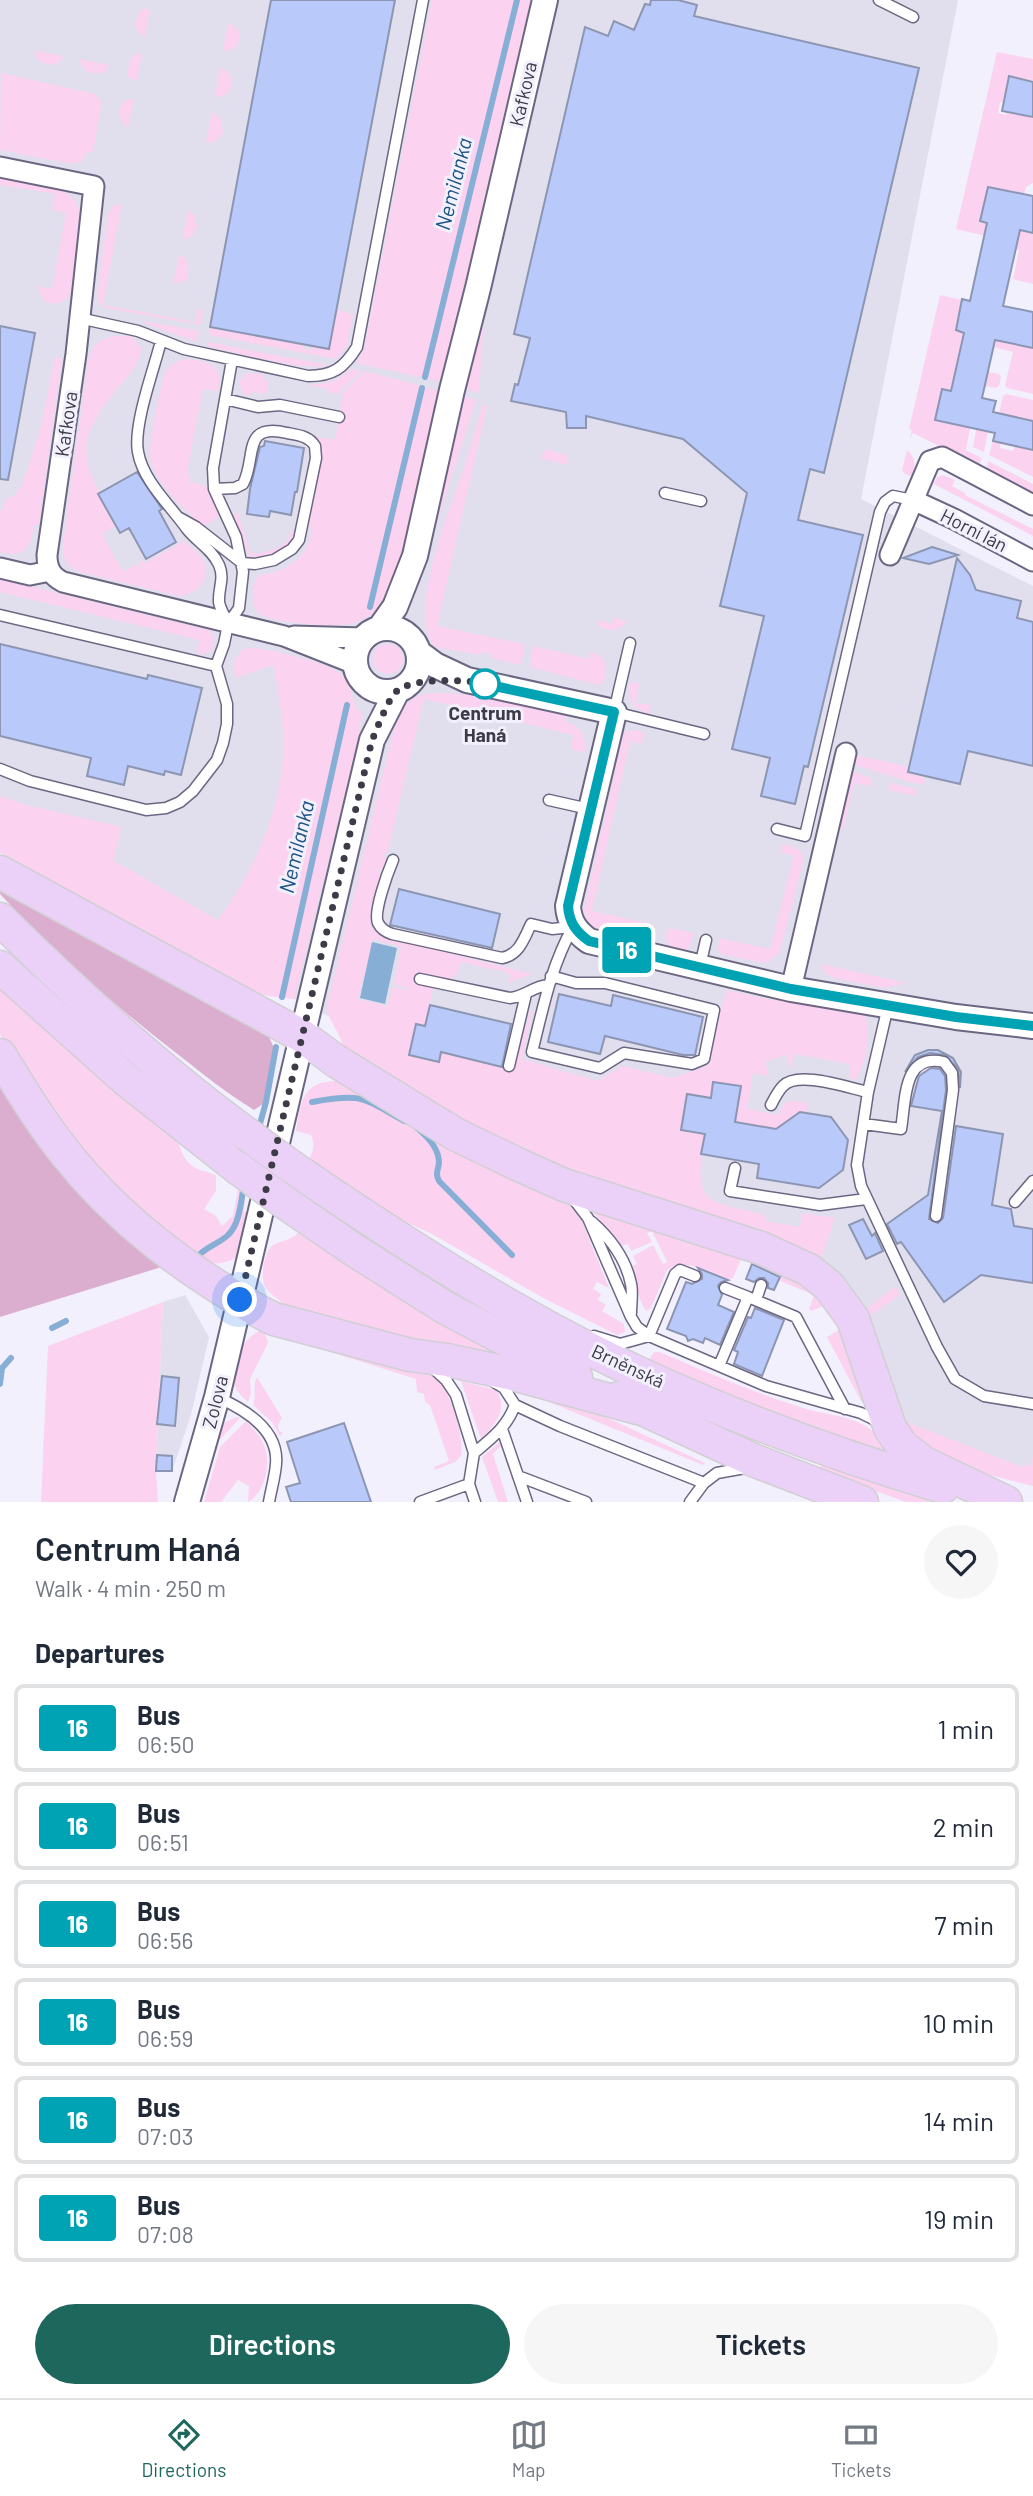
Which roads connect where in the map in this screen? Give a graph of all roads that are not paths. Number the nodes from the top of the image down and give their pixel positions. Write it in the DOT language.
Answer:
graph roads {
  1 [pos="424,0"];
  2 [pos="545,0"];
  3 [pos="879,0"];
  4 [pos="913,16"];
  5 [pos="0,167"];
  6 [pos="79,318"];
  7 [pos="161,341"];
  8 [pos="232,360"];
  9 [pos="225,399"];
  10 [pos="339,417"];
  11 [pos="214,489"];
  12 [pos="665,493"];
  13 [pos="913,500"];
  14 [pos="701,501"];
  15 [pos="1033,505"];
  16 [pos="178,517"];
  17 [pos="232,528"];
  18 [pos="210,539"];
  19 [pos="890,555"];
  20 [pos="415,556"];
  21 [pos="1033,561"];
  22 [pos="242,563"];
  23 [pos="0,568"];
  24 [pos="50,571"];
  25 [pos="0,615"];
  26 [pos="228,624"];
  27 [pos="371,633"];
  28 [pos="284,636"];
  29 [pos="630,643"];
  30 [pos="415,646"];
  31 [pos="216,666"];
  32 [pos="360,673"];
  33 [pos="467,680"];
  34 [pos="403,687"];
  35 [pos="614,712"];
  36 [pos="704,734"];
  37 [pos="372,740"];
  38 [pos="846,753"];
  39 [pos="0,768"];
  40 [pos="549,800"];
  41 [pos="591,810"];
  42 [pos="777,829"];
  43 [pos="393,860"];
  44 [pos="0,872"];
  45 [pos="0,919"];
  46 [pos="574,927"];
  47 [pos="706,940"];
  48 [pos="0,967"];
  49 [pos="700,967"];
  50 [pos="420,978"];
  51 [pos="550,981"];
  52 [pos="791,989"];
  53 [pos="526,993"];
  54 [pos="887,1006"];
  55 [pos="1033,1026"];
  56 [pos="302,1036"];
  57 [pos="0,1055"];
  58 [pos="509,1066"];
  59 [pos="868,1092"];
  60 [pos="771,1105"];
  61 [pos="864,1124"];
  62 [pos="735,1168"];
  63 [pos="1033,1181"];
  64 [pos="564,1185"];
  65 [pos="866,1199"];
  66 [pos="1015,1202"];
  67 [pos="936,1216"];
  68 [pos="695,1276"];
  69 [pos="761,1285"];
  70 [pos="725,1288"];
  71 [pos="752,1299"];
  72 [pos="240,1300"];
  73 [pos="526,1316"];
  74 [pos="649,1335"];
  75 [pos="421,1361"];
  76 [pos="719,1366"];
  77 [pos="217,1397"];
  78 [pos="1033,1404"];
  79 [pos="515,1405"];
  80 [pos="638,1408"];
  81 [pos="845,1409"];
  82 [pos="891,1427"];
  83 [pos="502,1429"];
  84 [pos="474,1453"];
  85 [pos="764,1465"];
  86 [pos="518,1476"];
  87 [pos="704,1483"];
  88 [pos="469,1484"];
  89 [pos="693,1500"];
  90 [pos="187,1502"];
  91 [pos="269,1502"];
  92 [pos="420,1502"];
  93 [pos="475,1502"];
  94 [pos="527,1502"];
  95 [pos="586,1502"];
  96 [pos="862,1502"];
  97 [pos="995,1502"];
  98 [pos="1006,1502"];
  1 -- 8 [label="lane"];
  2 -- 20 [label="street, Kafkova"];
  3 -- 4 [label="lane"];
  5 -- 6 [label="street, Kafkova"];
  6 -- 7 [label="lane"];
  6 -- 24 [label="street, Kafkova"];
  7 -- 8 [label="lane"];
  7 -- 16 [label="lane"];
  8 -- 9 [label="lane"];
  9 -- 10 [label="lane"];
  9 -- 11 [label="lane"];
  11 -- 17 [label="lane"];
  11 -- 22 [label="lane"];
  12 -- 14 [label="lane"];
  13 -- 15 [label="street"];
  13 -- 19 [label="street"];
  13 -- 21 [label="street, Horní lán"];
  13 -- 42 [label="lane"];
  16 -- 18 [label="lane"];
  16 -- 26 [label="lane"];
  17 -- 18 [label="lane"];
  17 -- 22 [label="lane"];
  18 -- 22 [label="lane"];
  20 -- 27 [label="street, Kafkova"];
  20 -- 30 [label="street, Kafkova"];
  22 -- 26 [label="lane"];
  23 -- 24 [label="street"];
  24 -- 26 [label="street"];
  25 -- 31 [label="lane"];
  26 -- 28 [label="street"];
  26 -- 31 [label="lane"];
  27 -- 28 [label="street"];
  27 -- 30 [label="street"];
  27 -- 32 [label="street, Kafkova"];
  28 -- 32 [label="street"];
  29 -- 35 [label="lane"];
  30 -- 33 [label="street"];
  30 -- 34 [label="street, Kafkova"];
  31 -- 39 [label="lane"];
  32 -- 34 [label="street"];
  32 -- 37 [label="street, Kafkova"];
  33 -- 34 [label="street"];
  33 -- 35 [label="street"];
  34 -- 37 [label="street, Kafkova"];
  35 -- 36 [label="lane"];
  35 -- 41 [label="street"];
  37 -- 56 [label="street, Kafkova"];
  38 -- 52 [label="street"];
  40 -- 41 [label="lane"];
  41 -- 46 [label="street"];
  43 -- 46 [label="lane"];
  44 -- 56 [label="main road"];
  45 -- 73 [label="main road, Brněnská, bridge"];
  46 -- 49 [label="street"];
  46 -- 51 [label="lane"];
  47 -- 49 [label="lane"];
  48 -- 80 [label="main road, Brněnská, bridge"];
  49 -- 52 [label="street"];
  50 -- 53 [label="lane"];
  51 -- 51 [label="lane"];
  51 -- 53 [label="lane"];
  52 -- 54 [label="street"];
  53 -- 58 [label="lane"];
  54 -- 55 [label="street"];
  54 -- 59 [label="lane"];
  56 -- 64 [label="main road"];
  56 -- 72 [label="street, Kafkova"];
  57 -- 72 [label="main road"];
  59 -- 60 [label="lane"];
  59 -- 61 [label="lane"];
  61 -- 65 [label="lane"];
  61 -- 67 [label="lane"];
  62 -- 65 [label="lane"];
  63 -- 66 [label="lane"];
  64 -- 74 [label="lane"];
  64 -- 82 [label="main road"];
  65 -- 78 [label="lane"];
  68 -- 74 [label="lane"];
  69 -- 71 [label="lane"];
  70 -- 71 [label="lane"];
  71 -- 76 [label="lane"];
  71 -- 81 [label="lane"];
  72 -- 75 [label="main road"];
  72 -- 77 [label="street, Zolova"];
  73 -- 74 [label="lane"];
  73 -- 97 [label="main road, Brněnská"];
  74 -- 76 [label="lane"];
  75 -- 79 [label="lane"];
  75 -- 80 [label="main road"];
  75 -- 84 [label="lane"];
  76 -- 81 [label="lane"];
  77 -- 90 [label="street, Zolova"];
  77 -- 91 [label="lane"];
  79 -- 83 [label="lane"];
  79 -- 87 [label="lane"];
  80 -- 85 [label="main road, Brněnská"];
  81 -- 82 [label="lane"];
  82 -- 98 [label="main road"];
  83 -- 84 [label="lane"];
  83 -- 86 [label="lane"];
  84 -- 88 [label="lane"];
  85 -- 87 [label="lane"];
  85 -- 96 [label="main road, Brněnská"];
  86 -- 94 [label="lane"];
  86 -- 95 [label="lane"];
  87 -- 89 [label="lane"];
  88 -- 92 [label="lane"];
  88 -- 93 [label="lane"];
}
